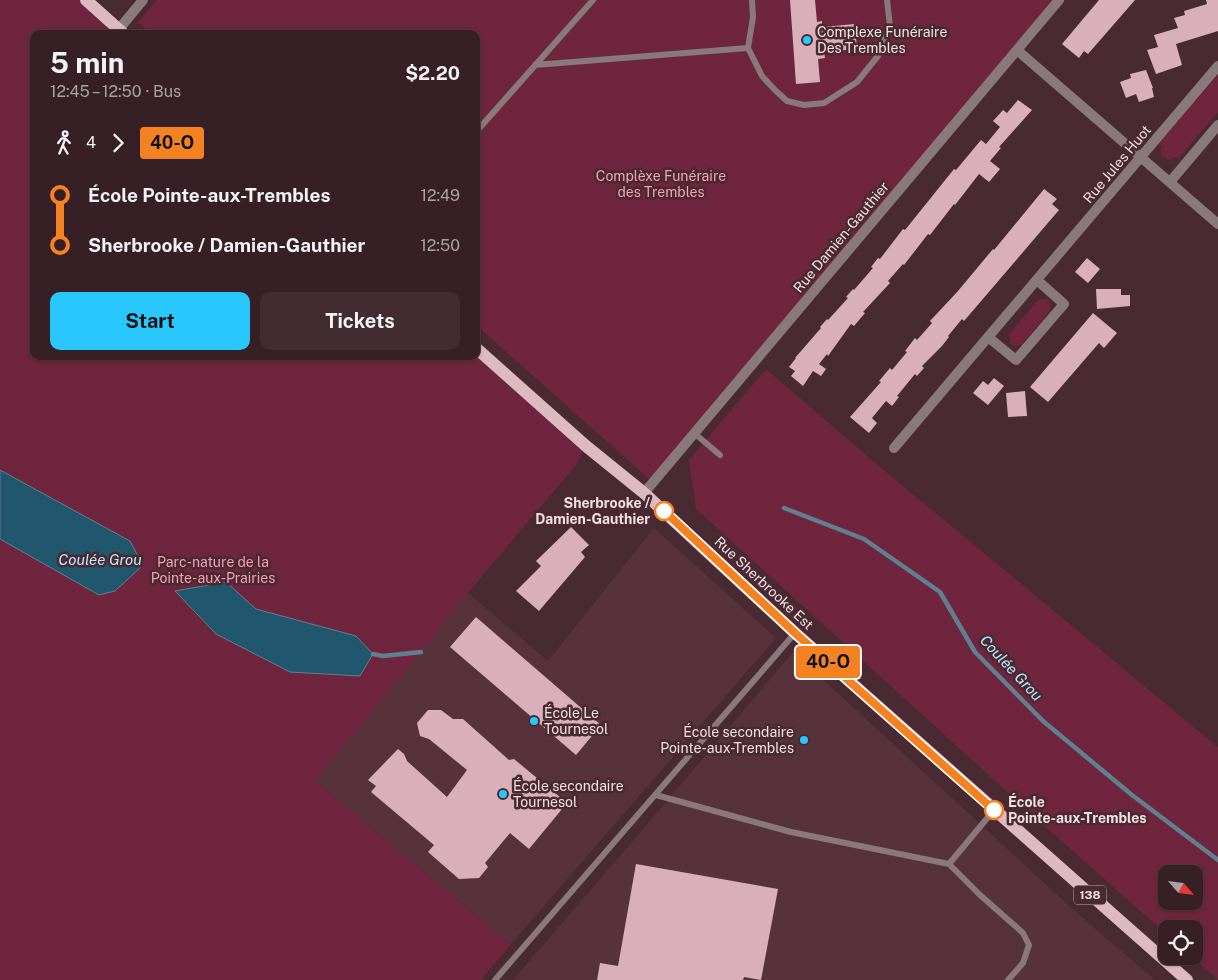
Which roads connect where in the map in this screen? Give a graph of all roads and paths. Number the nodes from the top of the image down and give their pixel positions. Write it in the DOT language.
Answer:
graph roads {
  1 [pos="86,0"];
  2 [pos="143,0"];
  3 [pos="593,0"];
  4 [pos="752,0"];
  5 [pos="887,0"];
  6 [pos="1059,0"];
  7 [pos="121,30"];
  8 [pos="123,30"];
  9 [pos="748,48"];
  10 [pos="1017,50"];
  11 [pos="535,65"];
  12 [pos="1218,66"];
  13 [pos="1218,125"];
  14 [pos="480,127"];
  15 [pos="1141,157"];
  16 [pos="1170,182"];
  17 [pos="1218,224"];
  18 [pos="1037,280"];
  19 [pos="988,337"];
  20 [pos="480,352"];
  21 [pos="694,433"];
  22 [pos="894,448"];
  23 [pos="720,455"];
  24 [pos="644,493"];
  25 [pos="795,633"];
  26 [pos="656,795"];
  27 [pos="994,810"];
  28 [pos="949,864"];
  29 [pos="495,980"];
  30 [pos="1008,980"];
  31 [pos="1187,980"];
  1 -- 7 [label="main road"];
  2 -- 8 [label="street"];
  3 -- 11 [label="lane"];
  4 -- 9 [label="lane"];
  5 -- 9 [label="lane"];
  6 -- 10 [label="street, Rue Damien-Gauthier"];
  9 -- 11 [label="lane"];
  10 -- 15 [label="street"];
  10 -- 21 [label="street, Rue Damien-Gauthier"];
  11 -- 14 [label="lane"];
  12 -- 15 [label="street, Rue Jules Huot"];
  13 -- 16 [label="street"];
  15 -- 16 [label="street"];
  15 -- 18 [label="street, Rue Jules Huot"];
  16 -- 17 [label="street"];
  18 -- 19 [label="street, Rue Jules Huot"];
  18 -- 19 [label="street"];
  19 -- 22 [label="street, Rue Jules Huot"];
  20 -- 24 [label="main road, Rue Sherbrooke Est / 138"];
  21 -- 23 [label="lane"];
  21 -- 24 [label="street, Rue Damien-Gauthier"];
  24 -- 25 [label="main road, Rue Sherbrooke Est / 138"];
  25 -- 26 [label="lane"];
  25 -- 27 [label="main road, Rue Sherbrooke Est / 138"];
  26 -- 28 [label="lane"];
  26 -- 29 [label="lane"];
  27 -- 28 [label="lane"];
  27 -- 31 [label="main road, Rue Sherbrooke Est / 138"];
  28 -- 30 [label="lane"];
}
